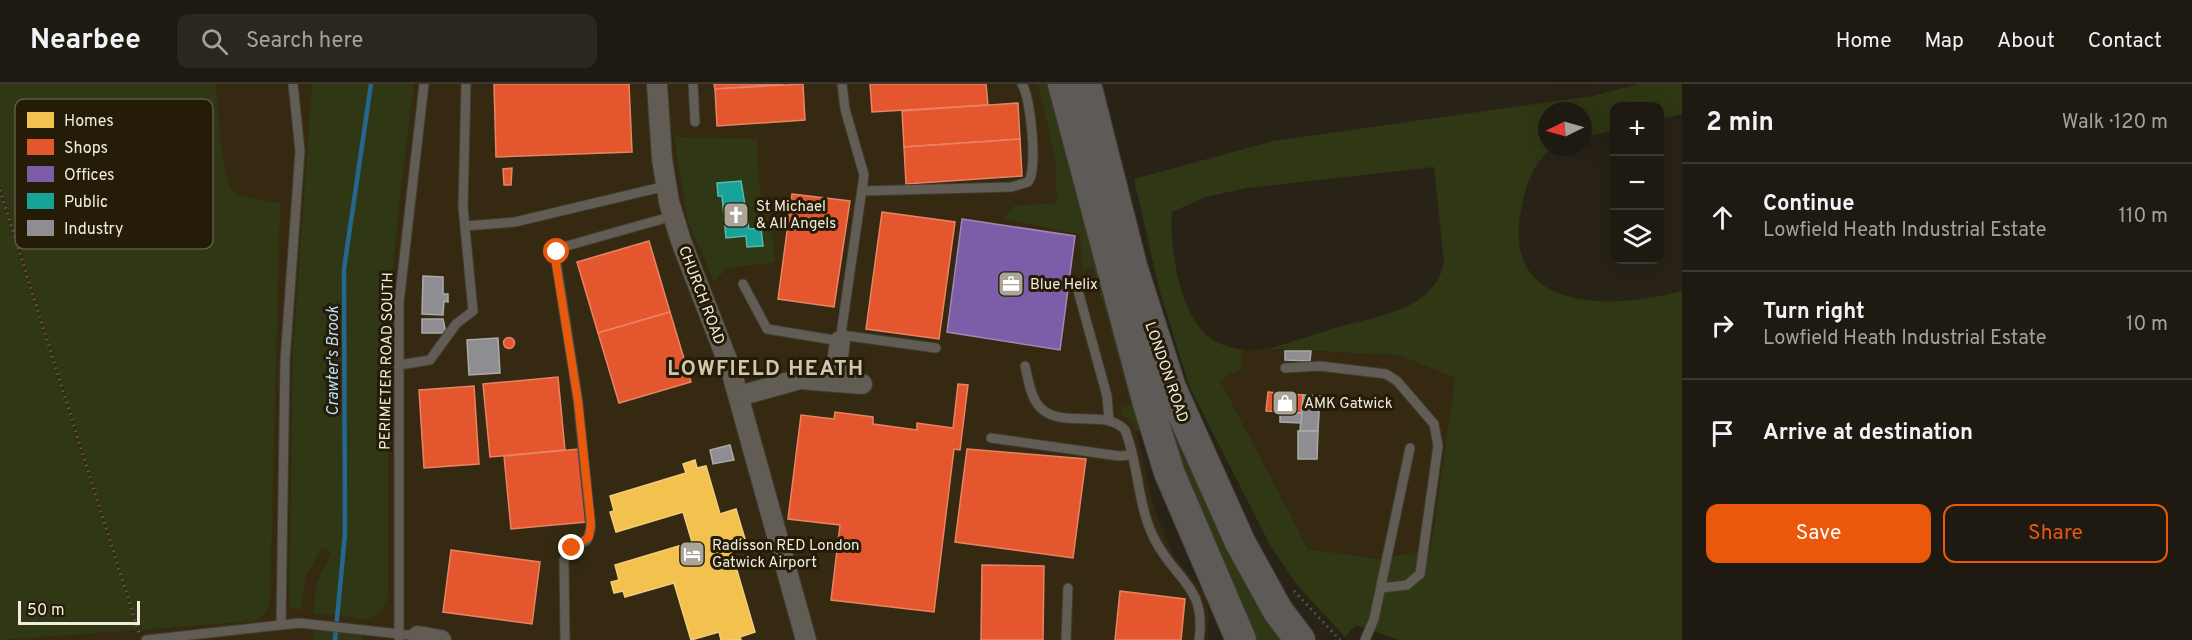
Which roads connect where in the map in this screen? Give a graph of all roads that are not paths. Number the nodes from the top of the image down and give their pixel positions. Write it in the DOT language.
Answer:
graph roads {
  1 [pos="293,84"];
  2 [pos="424,84"];
  3 [pos="466,84"];
  4 [pos="657,84"];
  5 [pos="693,84"];
  6 [pos="842,84"];
  7 [pos="1022,84"];
  8 [pos="1063,84"];
  9 [pos="1086,84"];
  10 [pos="695,122"];
  11 [pos="666,186"];
  12 [pos="862,191"];
  13 [pos="674,216"];
  14 [pos="465,226"];
  15 [pos="742,284"];
  16 [pos="1077,287"];
  17 [pos="841,338"];
  18 [pos="936,348"];
  19 [pos="399,365"];
  20 [pos="1025,366"];
  21 [pos="1285,368"];
  22 [pos="835,380"];
  23 [pos="862,384"];
  24 [pos="739,396"];
  25 [pos="1108,421"];
  26 [pos="991,438"];
  27 [pos="1410,448"];
  28 [pos="1132,454"];
  29 [pos="1068,588"];
  30 [pos="1381,588"];
  31 [pos="281,624"];
  32 [pos="241,636"];
  33 [pos="405,637"];
  34 [pos="146,640"];
  35 [pos="441,640"];
  36 [pos="566,640"];
  37 [pos="806,640"];
  38 [pos="1066,640"];
  39 [pos="1199,640"];
  40 [pos="1241,640"];
  41 [pos="1300,640"];
  42 [pos="1365,640"];
  1 -- 31 [label="lane"];
  2 -- 19 [label="lane, PERIMETER ROAD SOUTH"];
  3 -- 14 [label="lane"];
  4 -- 11 [label="street, CHURCH ROAD"];
  5 -- 10 [label="lane"];
  6 -- 12 [label="lane"];
  7 -- 12 [label="lane"];
  8 -- 40 [label="main road, LONDON ROAD"];
  9 -- 41 [label="main road, LONDON ROAD"];
  11 -- 13 [label="street, CHURCH ROAD"];
  11 -- 14 [label="lane"];
  12 -- 17 [label="lane"];
  13 -- 24 [label="street, CHURCH ROAD"];
  13 -- 36 [label="lane"];
  14 -- 19 [label="lane"];
  15 -- 17 [label="lane"];
  16 -- 25 [label="lane"];
  17 -- 18 [label="lane"];
  17 -- 22 [label="street"];
  19 -- 33 [label="lane, PERIMETER ROAD SOUTH"];
  20 -- 25 [label="lane"];
  21 -- 30 [label="lane"];
  22 -- 23 [label="street"];
  22 -- 24 [label="street"];
  24 -- 37 [label="street, CHURCH ROAD"];
  25 -- 28 [label="lane"];
  26 -- 28 [label="lane"];
  27 -- 30 [label="lane"];
  28 -- 39 [label="lane"];
  29 -- 38 [label="lane"];
  30 -- 42 [label="lane"];
  31 -- 32 [label="lane"];
  31 -- 33 [label="lane"];
  32 -- 34 [label="lane"];
  33 -- 35 [label="street"];
}
